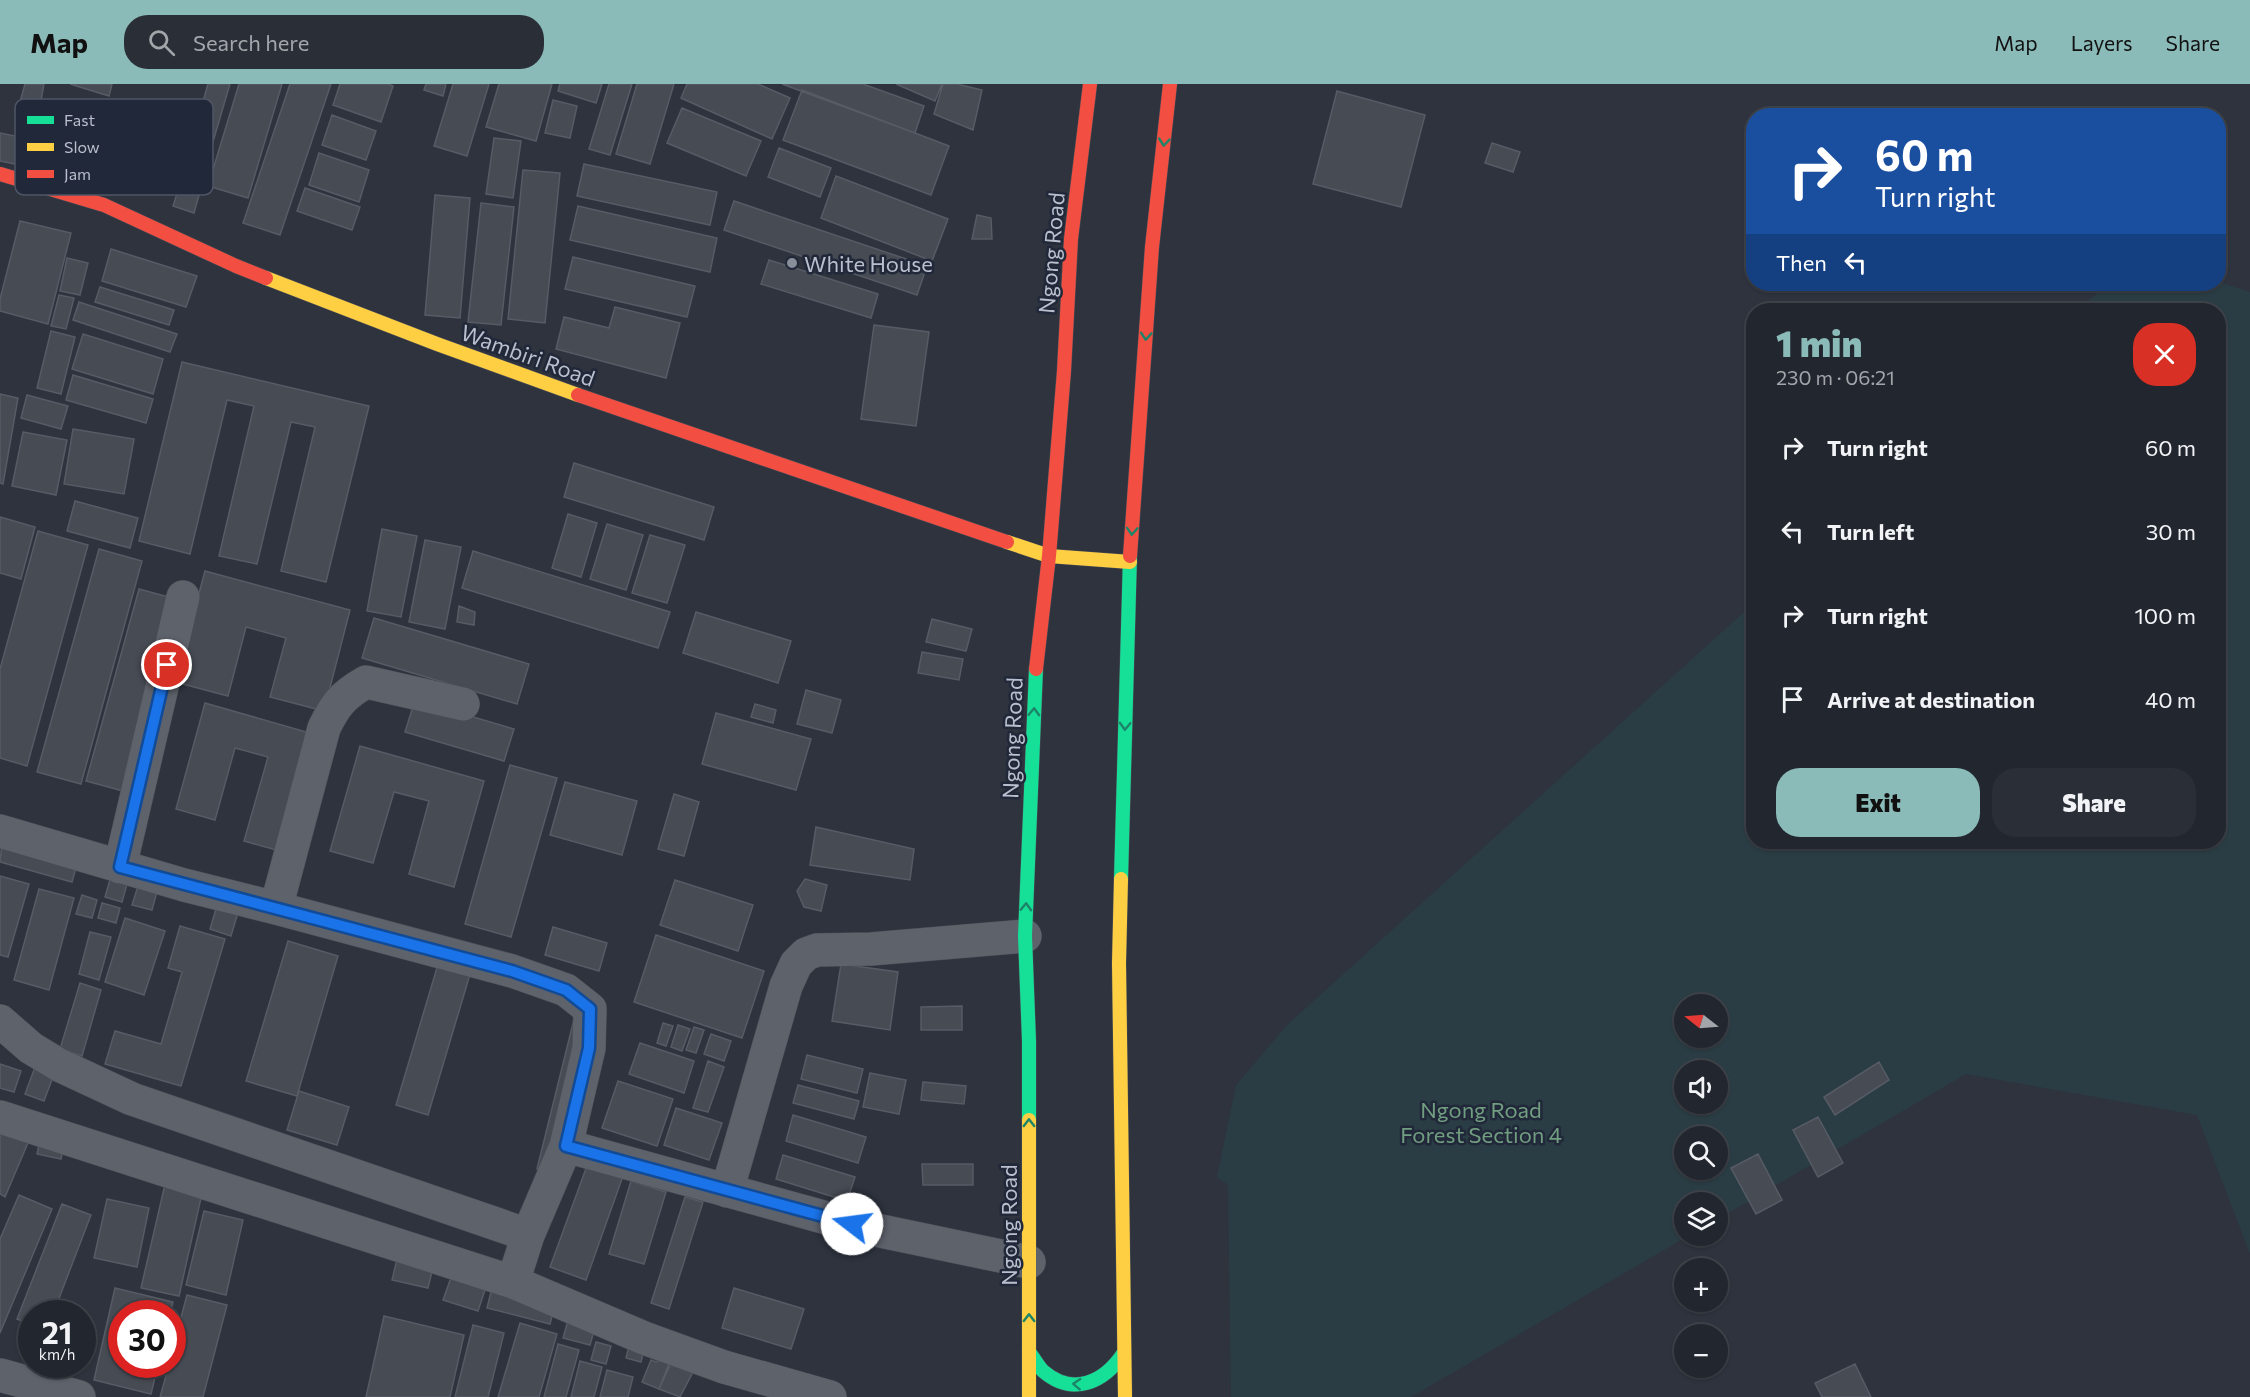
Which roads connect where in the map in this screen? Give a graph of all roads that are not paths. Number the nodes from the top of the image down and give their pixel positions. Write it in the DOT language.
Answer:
graph roads {
  1 [pos="1090,84"];
  2 [pos="1170,84"];
  3 [pos="0,174"];
  4 [pos="15,178"];
  5 [pos="70,195"];
  6 [pos="1049,556"];
  7 [pos="1130,562"];
  8 [pos="183,597"];
  9 [pos="463,705"];
  10 [pos="0,831"];
  11 [pos="120,867"];
  12 [pos="276,908"];
  13 [pos="1025,936"];
  14 [pos="0,1021"];
  15 [pos="0,1118"];
  16 [pos="566,1146"];
  17 [pos="727,1191"];
  18 [pos="528,1235"];
  19 [pos="1029,1262"];
  20 [pos="513,1281"];
  21 [pos="1029,1352"];
  22 [pos="1123,1354"];
  23 [pos="0,1376"];
  24 [pos="79,1397"];
  25 [pos="830,1397"];
  26 [pos="1029,1397"];
  27 [pos="1125,1397"];
  1 -- 6 [label="main road, Ngong Road"];
  2 -- 7 [label="main road, one-way"];
  3 -- 4 [label="main road, Wambiri Road"];
  5 -- 6 [label="main road, Wambiri Road"];
  6 -- 7 [label="main road, Wambiri Road"];
  13 -- 6 [label="main road, Ngong Road, one-way"];
  7 -- 22 [label="main road, one-way"];
  8 -- 11 [label="street"];
  9 -- 12 [label="street"];
  10 -- 11 [label="street"];
  11 -- 12 [label="street"];
  12 -- 16 [label="street"];
  13 -- 17 [label="street"];
  19 -- 13 [label="main road, Ngong Road, one-way"];
  14 -- 18 [label="street"];
  15 -- 20 [label="street"];
  16 -- 17 [label="street"];
  16 -- 18 [label="street"];
  17 -- 19 [label="street"];
  18 -- 20 [label="street"];
  21 -- 19 [label="main road, Ngong Road, one-way"];
  20 -- 25 [label="street"];
  22 -- 21 [label="main road, one-way"];
  21 -- 26 [label="main road, Ngong Road"];
  22 -- 27 [label="main road"];
  23 -- 24 [label="street"];
}
